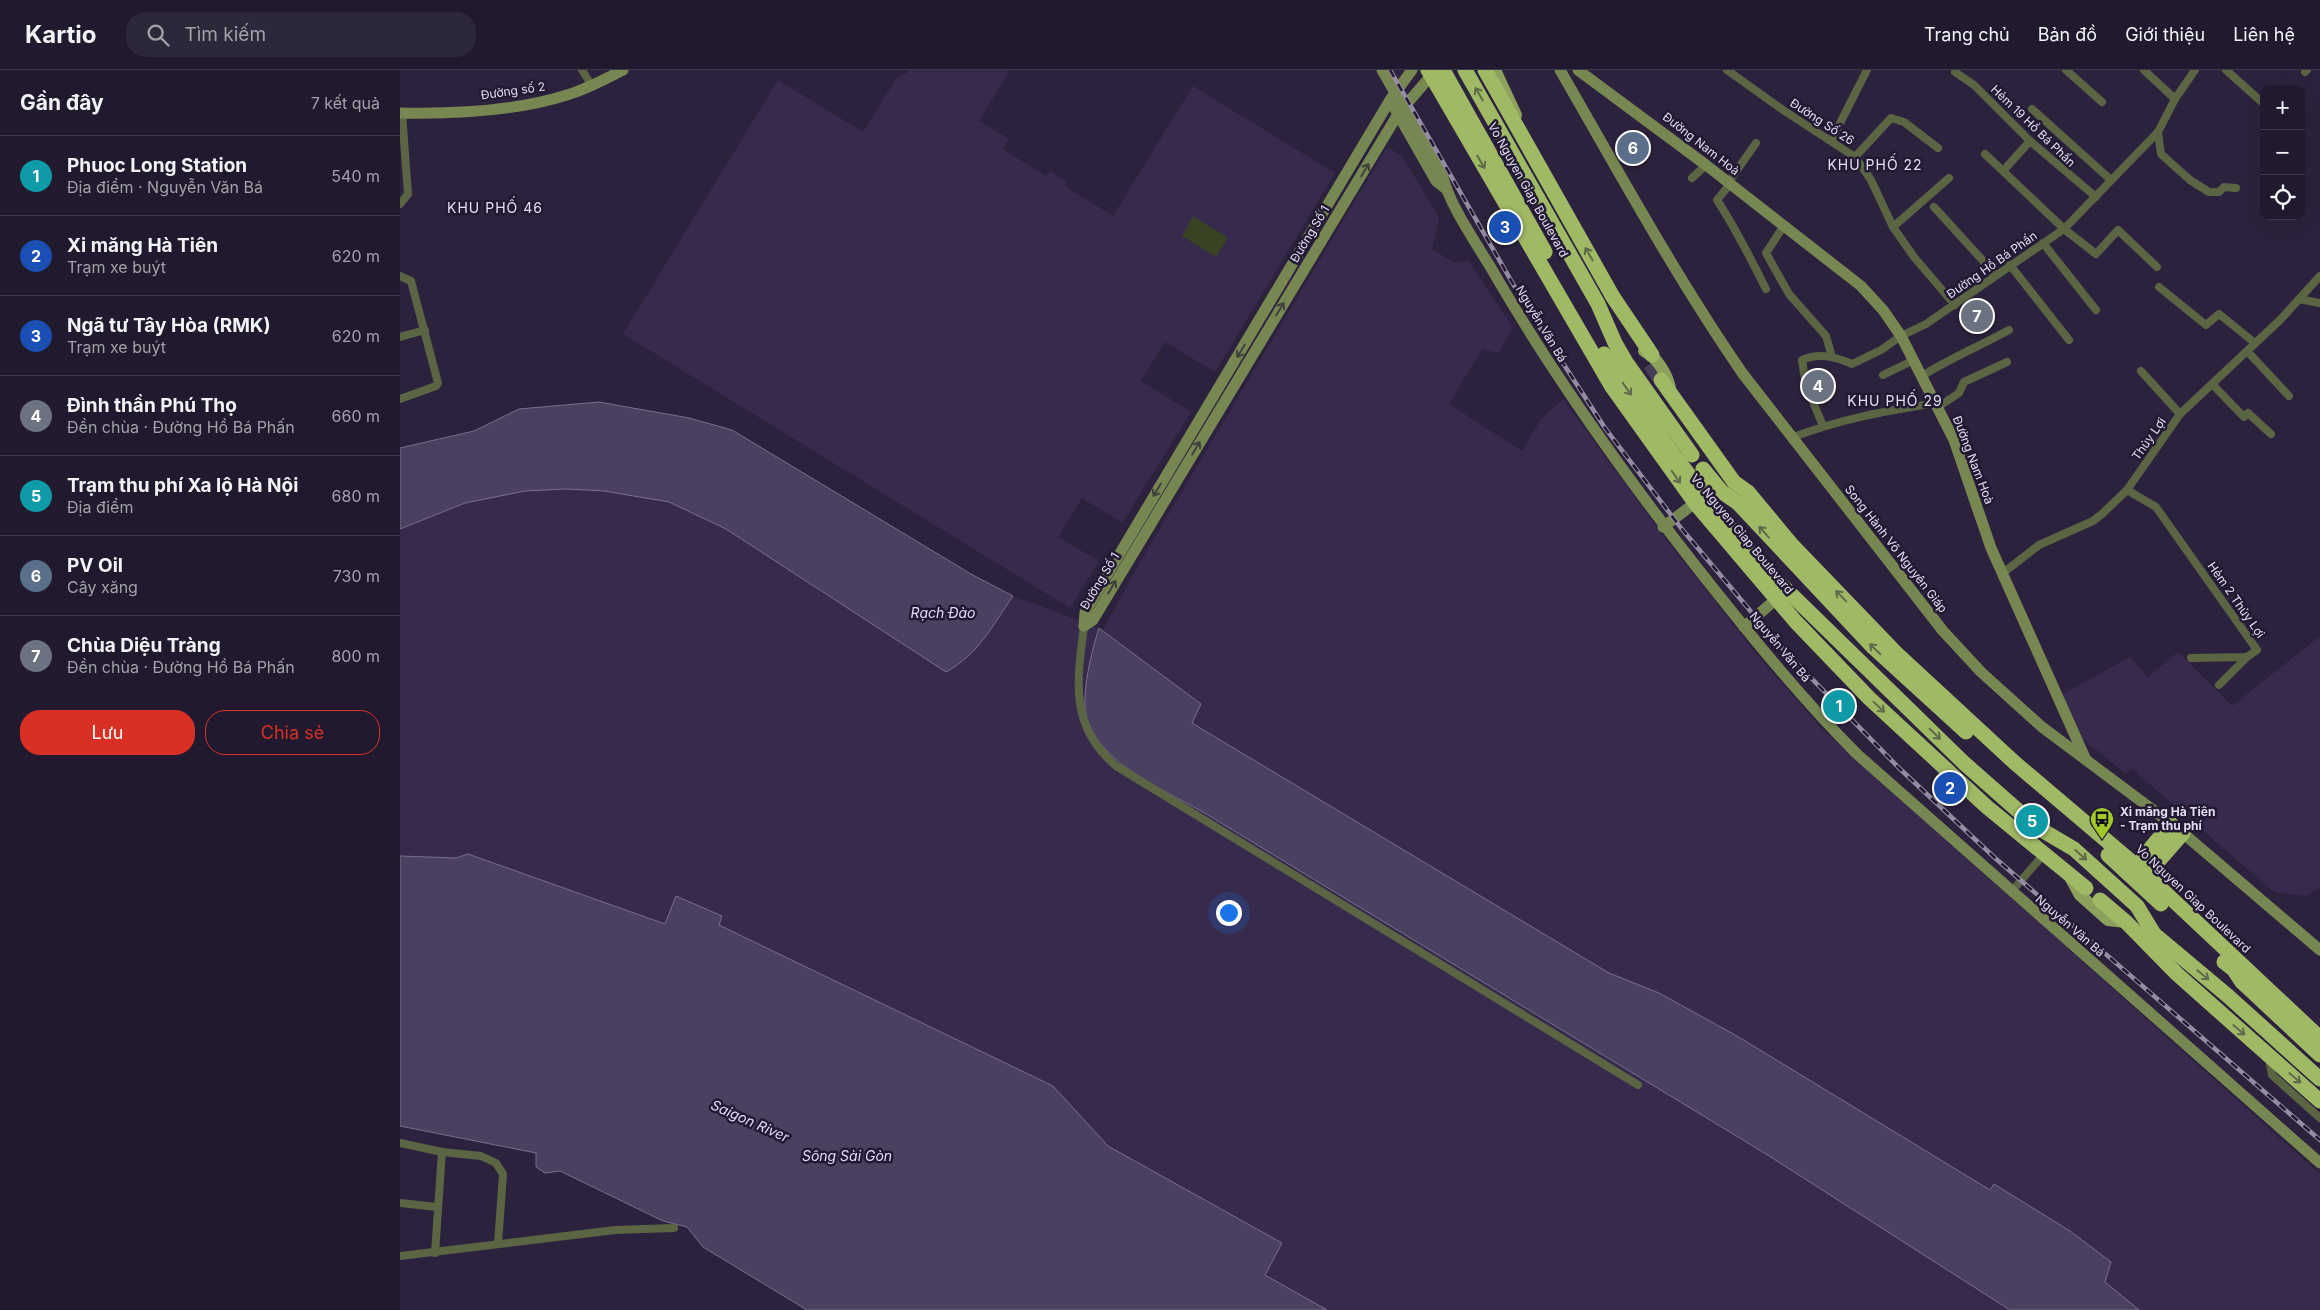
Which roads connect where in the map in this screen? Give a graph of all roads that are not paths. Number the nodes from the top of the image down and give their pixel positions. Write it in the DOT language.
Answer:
graph roads {
  1 [pos="582,70"];
  2 [pos="623,70"];
  3 [pos="1373,70"];
  4 [pos="1382,70"];
  5 [pos="1412,70"];
  6 [pos="1465,70"];
  7 [pos="1485,70"];
  8 [pos="1495,70"];
  9 [pos="1560,70"];
  10 [pos="1578,70"];
  11 [pos="1727,70"];
  12 [pos="1867,70"];
  13 [pos="2066,70"];
  14 [pos="2144,70"];
  15 [pos="2195,70"];
  16 [pos="2226,70"];
  17 [pos="1434,71"];
  18 [pos="1955,72"];
  19 [pos="592,86"];
  20 [pos="1393,97"];
  21 [pos="2174,99"];
  22 [pos="2260,100"];
  23 [pos="2102,102"];
  24 [pos="2032,109"];
  25 [pos="1401,111"];
  26 [pos="401,113"];
  27 [pos="2158,132"];
  28 [pos="1522,134"];
  29 [pos="1831,141"];
  30 [pos="2030,141"];
  31 [pos="1756,143"];
  32 [pos="1938,148"];
  33 [pos="1984,154"];
  34 [pos="1855,158"];
  35 [pos="1706,165"];
  36 [pos="2003,171"];
  37 [pos="1692,178"];
  38 [pos="1949,178"];
  39 [pos="2111,180"];
  40 [pos="1729,183"];
  41 [pos="2236,188"];
  42 [pos="2096,197"];
  43 [pos="400,204"];
  44 [pos="1934,206"];
  45 [pos="1893,226"];
  46 [pos="1783,228"];
  47 [pos="2064,229"];
  48 [pos="2043,243"];
  49 [pos="2010,265"];
  50 [pos="2157,267"];
  51 [pos="1996,275"];
  52 [pos="400,276"];
  53 [pos="2320,276"];
  54 [pos="2159,287"];
  55 [pos="1766,289"];
  56 [pos="2299,299"];
  57 [pos="2320,303"];
  58 [pos="1598,304"];
  59 [pos="1955,305"];
  60 [pos="2096,310"];
  61 [pos="425,330"];
  62 [pos="2009,330"];
  63 [pos="1902,336"];
  64 [pos="400,337"];
  65 [pos="2070,340"];
  66 [pos="2255,343"];
  67 [pos="2247,351"];
  68 [pos="1648,356"];
  69 [pos="1832,356"];
  70 [pos="1914,360"];
  71 [pos="2007,362"];
  72 [pos="2141,371"];
  73 [pos="1883,376"];
  74 [pos="1922,376"];
  75 [pos="1661,380"];
  76 [pos="2212,384"];
  77 [pos="1672,396"];
  78 [pos="2289,396"];
  79 [pos="400,399"];
  80 [pos="1937,405"];
  81 [pos="2180,414"];
  82 [pos="1823,426"];
  83 [pos="2271,434"];
  84 [pos="1791,438"];
  85 [pos="1692,455"];
  86 [pos="1703,469"];
  87 [pos="1734,482"];
  88 [pos="2127,490"];
  89 [pos="1695,503"];
  90 [pos="1738,503"];
  91 [pos="1663,527"];
  92 [pos="1734,550"];
  93 [pos="1753,557"];
  94 [pos="2003,573"];
  95 [pos="1782,594"];
  96 [pos="1084,626"];
  97 [pos="1744,627"];
  98 [pos="2247,657"];
  99 [pos="2191,658"];
  100 [pos="2219,685"];
  101 [pos="2087,761"];
  102 [pos="1964,762"];
  103 [pos="1987,807"];
  104 [pos="2023,815"];
  105 [pos="2171,824"];
  106 [pos="2040,829"];
  107 [pos="2183,833"];
  108 [pos="2044,854"];
  109 [pos="2118,864"];
  110 [pos="2140,869"];
  111 [pos="2068,873"];
  112 [pos="2086,888"];
  113 [pos="2147,891"];
  114 [pos="2011,892"];
  115 [pos="2100,900"];
  116 [pos="2126,922"];
  117 [pos="2160,939"];
  118 [pos="2214,947"];
  119 [pos="2320,950"];
  120 [pos="2234,970"];
  121 [pos="2250,973"];
  122 [pos="2177,974"];
  123 [pos="2320,1038"];
  124 [pos="2320,1055"];
  125 [pos="2269,1056"];
  126 [pos="2320,1080"];
  127 [pos="1638,1085"];
  128 [pos="2320,1101"];
  129 [pos="2320,1118"];
  130 [pos="400,1143"];
  131 [pos="442,1152"];
  132 [pos="2320,1164"];
  133 [pos="400,1203"];
  134 [pos="437,1207"];
  135 [pos="674,1228"];
  136 [pos="498,1244"];
  137 [pos="435,1253"];
  138 [pos="400,1256"];
  1 -- 19 [label="street"];
  2 -- 19 [label="main road, Đường số 2"];
  3 -- 20 [label="main road, Nguyễn Văn Bá"];
  4 -- 20 [label="main road, Nguyễn Văn Bá"];
  5 -- 20 [label="main road, Đường Số 1"];
  58 -- 6 [label="highway, Vo Nguyen Giap Boulevard, one-way"];
  7 -- 28 [label="highway, Vo Nguyen Giap Boulevard"];
  8 -- 28 [label="main road, Vo Nguyen Giap Boulevard"];
  9 -- 84 [label="main road, Song Hành Võ Nguyên Giáp"];
  10 -- 35 [label="main road, Đường Nam Hoà"];
  11 -- 29 [label="street, Đường Số 26"];
  12 -- 29 [label="street"];
  13 -- 23 [label="street"];
  14 -- 21 [label="street"];
  15 -- 21 [label="street, Đường Hồ Bá Phấn"];
  16 -- 22 [label="street"];
  17 -- 25 [label="main road, Đường Số 1"];
  17 -- 89 [label="highway, Vo Nguyen Giap Boulevard, one-way"];
  17 -- 93 [label="highway, Vo Nguyen Giap Boulevard, one-way"];
  18 -- 30 [label="street, Hẻm 19 Hồ Bá Phấn"];
  19 -- 26 [label="main road, Đường số 2"];
  20 -- 25 [label="main road, Nguyễn Văn Bá"];
  20 -- 96 [label="main road, Đường Số 1, one-way"];
  21 -- 27 [label="street, Đường Hồ Bá Phấn"];
  24 -- 39 [label="street"];
  25 -- 91 [label="main road, Nguyễn Văn Bá"];
  96 -- 25 [label="main road, Đường Số 1, one-way"];
  26 -- 43 [label="street"];
  27 -- 39 [label="street, Đường Hồ Bá Phấn"];
  27 -- 41 [label="street"];
  68 -- 28 [label="highway, Vo Nguyen Giap Boulevard, one-way"];
  29 -- 34 [label="street, Đường Số 26"];
  30 -- 36 [label="street"];
  30 -- 42 [label="street, Hẻm 19 Hồ Bá Phấn"];
  31 -- 40 [label="street"];
  32 -- 34 [label="street"];
  33 -- 36 [label="street"];
  34 -- 45 [label="street, Đường Số 26"];
  35 -- 37 [label="street"];
  35 -- 40 [label="main road, Đường Nam Hoà"];
  36 -- 47 [label="street"];
  38 -- 45 [label="street"];
  39 -- 42 [label="street, Đường Hồ Bá Phấn"];
  40 -- 46 [label="main road, Đường Nam Hoà"];
  40 -- 55 [label="street"];
  42 -- 47 [label="street, Đường Hồ Bá Phấn"];
  44 -- 51 [label="street"];
  45 -- 59 [label="street, Đường Số 26"];
  46 -- 63 [label="main road, Đường Nam Hoà"];
  46 -- 69 [label="street"];
  47 -- 48 [label="street, Đường Hồ Bá Phấn"];
  47 -- 50 [label="street"];
  48 -- 49 [label="street, Đường Hồ Bá Phấn"];
  48 -- 60 [label="street"];
  49 -- 51 [label="street, Đường Hồ Bá Phấn"];
  49 -- 65 [label="street"];
  51 -- 59 [label="street, Đường Hồ Bá Phấn"];
  52 -- 61 [label="street"];
  53 -- 56 [label="street, Thủy Lợi"];
  54 -- 66 [label="street"];
  56 -- 57 [label="street"];
  56 -- 66 [label="street, Thủy Lợi"];
  58 -- 68 [label="highway"];
  58 -- 85 [label="highway, Vo Nguyen Giap Boulevard"];
  59 -- 63 [label="street, Đường Hồ Bá Phấn"];
  61 -- 64 [label="street"];
  61 -- 79 [label="street"];
  62 -- 74 [label="street"];
  63 -- 69 [label="street, Đường Hồ Bá Phấn"];
  63 -- 70 [label="main road, Đường Nam Hoà"];
  66 -- 67 [label="street, Thủy Lợi"];
  67 -- 76 [label="street, Thủy Lợi"];
  67 -- 78 [label="street"];
  68 -- 77 [label="main road, Vo Nguyen Giap Boulevard"];
  69 -- 82 [label="street, Đường Hồ Bá Phấn"];
  70 -- 73 [label="street"];
  70 -- 74 [label="main road, Đường Nam Hoà"];
  71 -- 80 [label="street"];
  72 -- 81 [label="street"];
  74 -- 80 [label="main road, Đường Nam Hoà"];
  75 -- 77 [label="highway, Vo Nguyen Giap Boulevard"];
  76 -- 81 [label="street, Thủy Lợi"];
  76 -- 83 [label="street"];
  77 -- 87 [label="highway, Vo Nguyen Giap Boulevard"];
  80 -- 82 [label="street"];
  80 -- 94 [label="main road, Đường Nam Hoà"];
  81 -- 88 [label="street, Thủy Lợi"];
  82 -- 84 [label="street"];
  84 -- 101 [label="main road, Song Hành Võ Nguyên Giáp"];
  86 -- 90 [label="highway, Vo Nguyen Giap Boulevard"];
  87 -- 90 [label="highway"];
  110 -- 87 [label="highway, Vo Nguyen Giap Boulevard, one-way"];
  88 -- 94 [label="street, Thủy Lợi"];
  88 -- 98 [label="street, Hẻm 2 Thủy Lợi"];
  89 -- 91 [label="main road"];
  89 -- 92 [label="highway, Vo Nguyen Giap Boulevard"];
  109 -- 90 [label="highway, Vo Nguyen Giap Boulevard, one-way"];
  91 -- 97 [label="main road, Nguyễn Văn Bá"];
  92 -- 93 [label="highway"];
  92 -- 95 [label="highway, Vo Nguyen Giap Boulevard"];
  93 -- 95 [label="highway, Vo Nguyen Giap Boulevard"];
  94 -- 101 [label="main road, Đường Nam Hoà"];
  95 -- 97 [label="main road"];
  95 -- 102 [label="highway, Vo Nguyen Giap Boulevard, one-way"];
  95 -- 103 [label="highway, Vo Nguyen Giap Boulevard, one-way"];
  96 -- 127 [label="street"];
  97 -- 114 [label="main road, Nguyễn Văn Bá"];
  98 -- 99 [label="street"];
  98 -- 100 [label="street"];
  101 -- 105 [label="main road, Song Hành Võ Nguyên Giáp"];
  102 -- 103 [label="highway"];
  102 -- 104 [label="highway, Vo Nguyen Giap Boulevard"];
  103 -- 108 [label="highway, Vo Nguyen Giap Boulevard"];
  105 -- 107 [label="main road, Song Hành Võ Nguyên Giáp"];
  105 -- 110 [label="highway"];
  106 -- 117 [label="highway, one-way"];
  107 -- 110 [label="highway"];
  107 -- 119 [label="main road, Song Hành Võ Nguyên Giáp"];
  108 -- 111 [label="highway, Vo Nguyen Giap Boulevard"];
  108 -- 114 [label="street"];
  109 -- 110 [label="highway"];
  109 -- 113 [label="highway, Vo Nguyen Giap Boulevard"];
  110 -- 113 [label="highway"];
  110 -- 118 [label="highway, Vo Nguyen Giap Boulevard"];
  111 -- 112 [label="highway, Vo Nguyen Giap Boulevard"];
  111 -- 116 [label="main road, Vo Nguyen Giap Boulevard"];
  113 -- 118 [label="highway, Vo Nguyen Giap Boulevard"];
  114 -- 132 [label="main road, Nguyễn Văn Bá"];
  115 -- 116 [label="highway, Vo Nguyen Giap Boulevard"];
  116 -- 117 [label="highway"];
  116 -- 122 [label="highway, Vo Nguyen Giap Boulevard"];
  117 -- 122 [label="highway"];
  117 -- 126 [label="highway, one-way"];
  118 -- 120 [label="highway, Vo Nguyen Giap Boulevard"];
  118 -- 121 [label="highway, Vo Nguyen Giap Boulevard"];
  120 -- 121 [label="highway"];
  120 -- 124 [label="highway, Vo Nguyen Giap Boulevard"];
  121 -- 123 [label="highway, Vo Nguyen Giap Boulevard"];
  122 -- 125 [label="highway, Vo Nguyen Giap Boulevard, one-way"];
  125 -- 128 [label="highway, Vo Nguyen Giap Boulevard, one-way"];
  125 -- 129 [label="street"];
  130 -- 131 [label="street"];
  131 -- 134 [label="street"];
  131 -- 136 [label="street"];
  133 -- 134 [label="street"];
  134 -- 137 [label="street"];
  135 -- 136 [label="street"];
  136 -- 137 [label="street"];
  137 -- 138 [label="street"];
}
